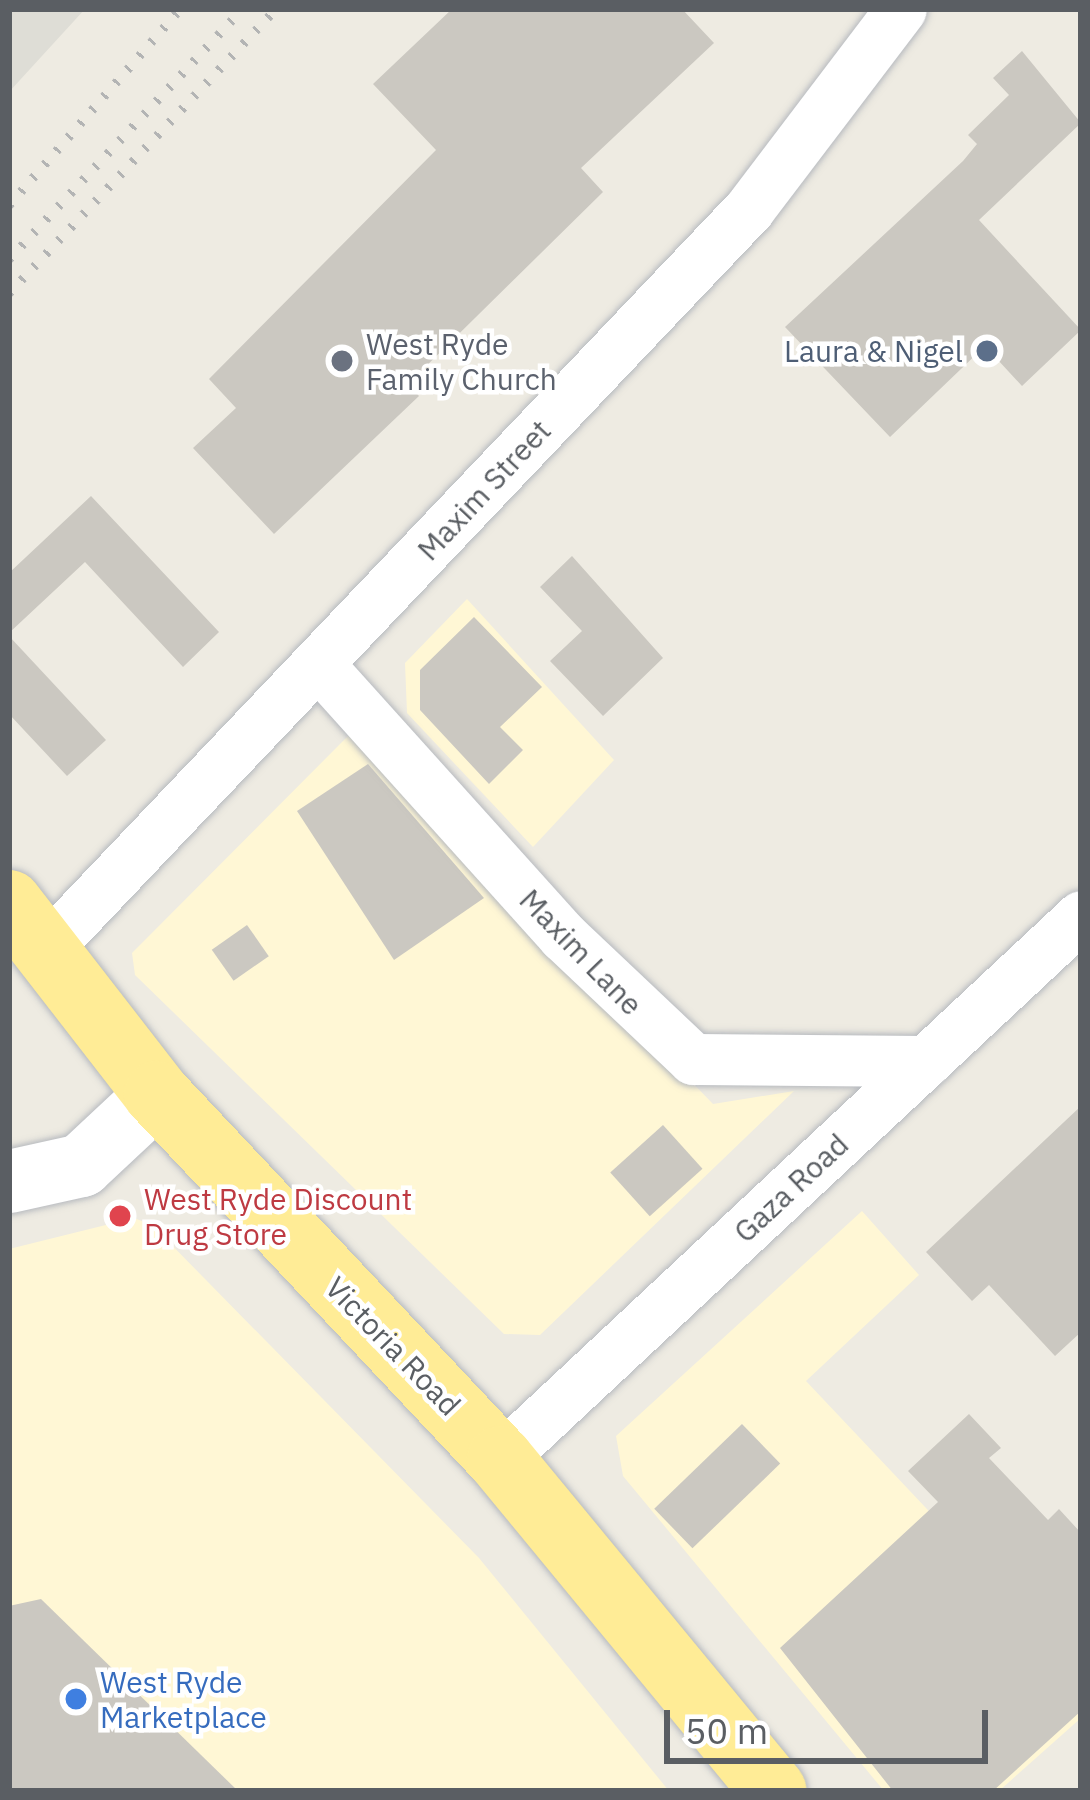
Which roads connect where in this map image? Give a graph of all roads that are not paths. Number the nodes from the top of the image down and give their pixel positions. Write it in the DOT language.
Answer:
graph roads {
  1 [pos="901,9"];
  2 [pos="319,665"];
  3 [pos="1081,916"];
  4 [pos="27,927"];
  5 [pos="926,1061"];
  6 [pos="157,1094"];
  7 [pos="9,1181"];
  8 [pos="500,1459"];
  9 [pos="774,1791"];
  1 -- 2 [label="street, Maxim Street"];
  2 -- 4 [label="street, Maxim Street"];
  2 -- 5 [label="street, Maxim Lane"];
  3 -- 5 [label="street, Gaza Road"];
  4 -- 6 [label="highway, Victoria Road"];
  5 -- 8 [label="street, Gaza Road"];
  6 -- 7 [label="street"];
  6 -- 8 [label="highway, Victoria Road"];
  8 -- 9 [label="highway, Victoria Road"];
}
